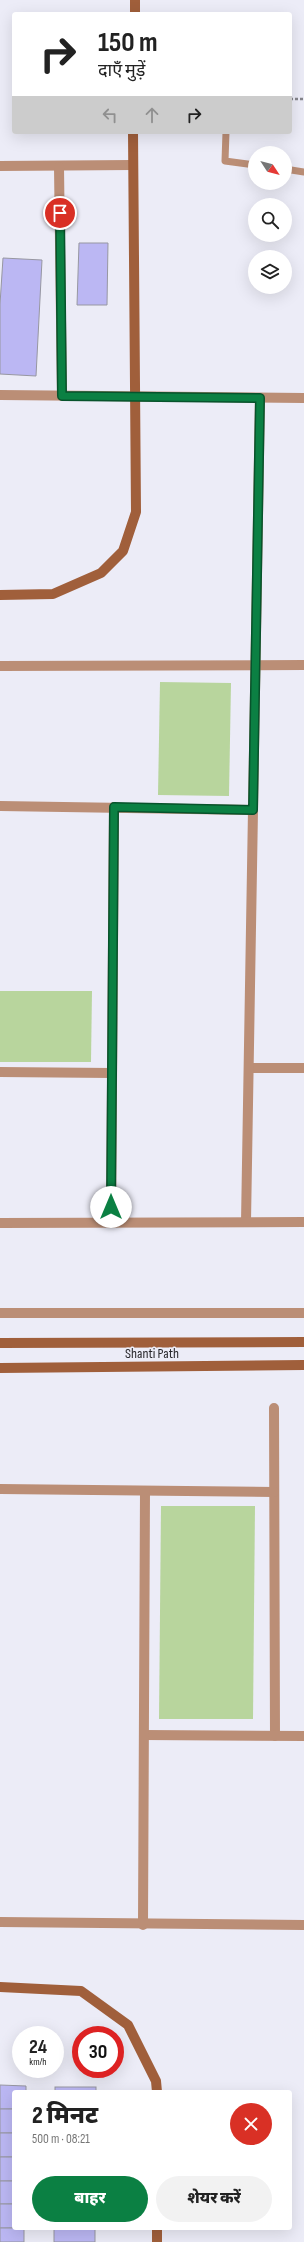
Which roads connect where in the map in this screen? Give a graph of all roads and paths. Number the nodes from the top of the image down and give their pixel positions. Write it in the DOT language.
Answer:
graph roads {
  1 [pos="135,0"];
  2 [pos="135,12"];
  3 [pos="292,99"];
  4 [pos="304,99"];
  5 [pos="133,134"];
  6 [pos="226,134"];
  7 [pos="248,164"];
  8 [pos="132,165"];
  9 [pos="0,166"];
  10 [pos="59,167"];
  11 [pos="292,170"];
  12 [pos="304,172"];
  13 [pos="0,395"];
  14 [pos="62,396"];
  15 [pos="134,396"];
  16 [pos="260,398"];
  17 [pos="304,398"];
  18 [pos="0,595"];
  19 [pos="255,665"];
  20 [pos="304,665"];
  21 [pos="0,666"];
  22 [pos="0,806"];
  23 [pos="114,807"];
  24 [pos="253,810"];
  25 [pos="249,1068"];
  26 [pos="304,1068"];
  27 [pos="0,1072"];
  28 [pos="112,1073"];
  29 [pos="111,1222"];
  30 [pos="246,1222"];
  31 [pos="304,1222"];
  32 [pos="0,1224"];
  33 [pos="0,1313"];
  34 [pos="304,1313"];
  35 [pos="304,1342"];
  36 [pos="0,1343"];
  37 [pos="304,1365"];
  38 [pos="0,1368"];
  39 [pos="274,1408"];
  40 [pos="0,1489"];
  41 [pos="145,1491"];
  42 [pos="274,1492"];
  43 [pos="144,1735"];
  44 [pos="275,1736"];
  45 [pos="304,1736"];
  46 [pos="0,1922"];
  47 [pos="143,1925"];
  48 [pos="304,1925"];
  49 [pos="0,1987"];
  50 [pos="157,2090"];
  51 [pos="157,2230"];
  52 [pos="157,2242"];
  1 -- 2 [label="street"];
  3 -- 4 [label="path"];
  5 -- 8 [label="street"];
  6 -- 7 [label="lane"];
  8 -- 10 [label="street"];
  8 -- 15 [label="street"];
  9 -- 10 [label="street"];
  10 -- 14 [label="street"];
  11 -- 12 [label="lane"];
  13 -- 14 [label="street"];
  14 -- 15 [label="street"];
  15 -- 16 [label="street"];
  15 -- 18 [label="street"];
  16 -- 17 [label="street"];
  16 -- 19 [label="street"];
  19 -- 20 [label="street"];
  19 -- 21 [label="street"];
  19 -- 24 [label="street"];
  22 -- 23 [label="street"];
  23 -- 24 [label="street"];
  23 -- 28 [label="street"];
  24 -- 25 [label="street"];
  25 -- 26 [label="street"];
  25 -- 30 [label="street"];
  27 -- 28 [label="street"];
  28 -- 29 [label="street"];
  29 -- 30 [label="street"];
  29 -- 32 [label="street"];
  30 -- 31 [label="street"];
  33 -- 34 [label="street"];
  35 -- 36 [label="street"];
  37 -- 38 [label="street, Shanti Path"];
  39 -- 42 [label="street"];
  40 -- 41 [label="street"];
  41 -- 42 [label="street"];
  41 -- 43 [label="street"];
  42 -- 44 [label="street"];
  43 -- 44 [label="street"];
  43 -- 47 [label="street"];
  44 -- 45 [label="street"];
  46 -- 47 [label="street"];
  47 -- 48 [label="street"];
  49 -- 50 [label="street"];
  51 -- 52 [label="street"];
}
